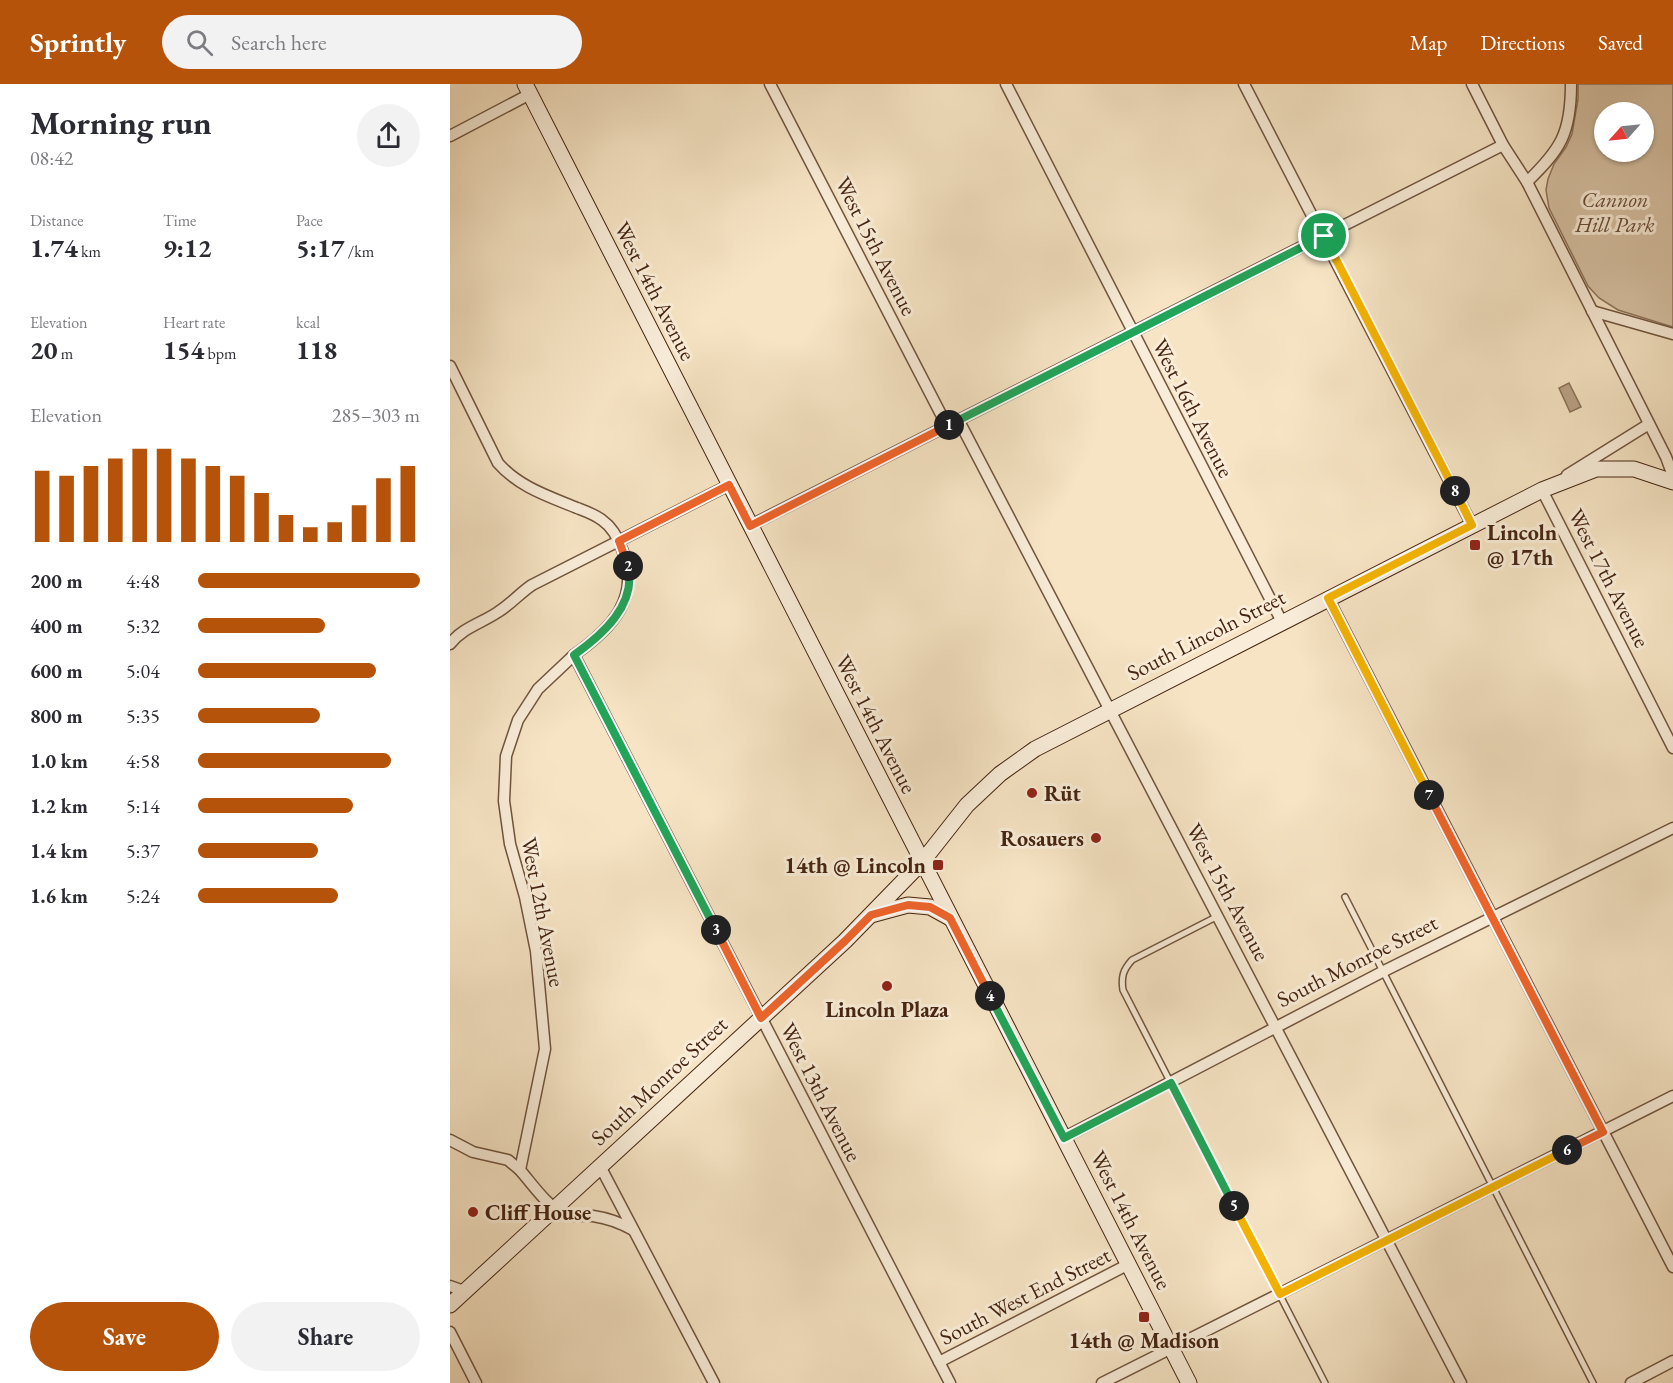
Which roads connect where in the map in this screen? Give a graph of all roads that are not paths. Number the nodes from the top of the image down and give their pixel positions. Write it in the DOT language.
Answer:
graph roads {
  1 [pos="770,84"];
  2 [pos="1006,84"];
  3 [pos="1244,84"];
  4 [pos="1472,84"];
  5 [pos="1571,84"];
  6 [pos="528,89"];
  7 [pos="450,136"];
  8 [pos="1503,145"];
  9 [pos="1527,182"];
  10 [pos="1324,236"];
  11 [pos="1592,310"];
  12 [pos="1132,333"];
  13 [pos="1673,334"];
  14 [pos="450,366"];
  15 [pos="958,421"];
  16 [pos="1649,424"];
  17 [pos="948,426"];
  18 [pos="1673,476"];
  19 [pos="1673,482"];
  20 [pos="729,485"];
  21 [pos="1542,490"];
  22 [pos="1472,525"];
  23 [pos="750,526"];
  24 [pos="619,541"];
  25 [pos="1328,598"];
  26 [pos="1282,622"];
  27 [pos="450,644"];
  28 [pos="574,655"];
  29 [pos="1109,710"];
  30 [pos="1673,748"];
  31 [pos="1673,828"];
  32 [pos="922,862"];
  33 [pos="1345,897"];
  34 [pos="871,915"];
  35 [pos="1218,916"];
  36 [pos="950,918"];
  37 [pos="1492,918"];
  38 [pos="1384,971"];
  39 [pos="761,1018"];
  40 [pos="1277,1028"];
  41 [pos="1171,1083"];
  42 [pos="1673,1096"];
  43 [pos="1603,1132"];
  44 [pos="1064,1138"];
  45 [pos="450,1140"];
  46 [pos="600,1166"];
  47 [pos="520,1170"];
  48 [pos="1494,1187"];
  49 [pos="554,1208"];
  50 [pos="633,1230"];
  51 [pos="1386,1241"];
  52 [pos="1129,1264"];
  53 [pos="1673,1267"];
  54 [pos="457,1288"];
  55 [pos="1280,1294"];
  56 [pos="450,1305"];
  57 [pos="450,1332"];
  58 [pos="1170,1348"];
  59 [pos="1673,1361"];
  60 [pos="939,1362"];
  61 [pos="476,1383"];
  62 [pos="714,1383"];
  63 [pos="950,1383"];
  64 [pos="1102,1383"];
  65 [pos="1189,1383"];
  66 [pos="1325,1383"];
  67 [pos="1461,1383"];
  68 [pos="1593,1383"];
  69 [pos="1631,1383"];
  1 -- 17 [label="street, West 15th Avenue"];
  2 -- 12 [label="street, West 16th Avenue"];
  3 -- 10 [label="street"];
  4 -- 8 [label="street"];
  5 -- 9 [label="street"];
  6 -- 7 [label="street"];
  6 -- 20 [label="street, West 14th Avenue"];
  8 -- 9 [label="street"];
  8 -- 10 [label="street"];
  9 -- 11 [label="street"];
  10 -- 12 [label="street"];
  10 -- 22 [label="street"];
  11 -- 13 [label="street"];
  11 -- 16 [label="street"];
  12 -- 15 [label="street"];
  12 -- 26 [label="street, West 16th Avenue"];
  14 -- 24 [label="street"];
  15 -- 17 [label="street"];
  15 -- 29 [label="street, West 15th Avenue"];
  16 -- 18 [label="street"];
  16 -- 21 [label="street, South Lincoln Street"];
  17 -- 23 [label="street"];
  19 -- 21 [label="street, South Lincoln Street"];
  20 -- 23 [label="street, West 14th Avenue"];
  20 -- 24 [label="street"];
  21 -- 22 [label="street, South Lincoln Street"];
  21 -- 30 [label="street, West 17th Avenue"];
  22 -- 25 [label="street, South Lincoln Street"];
  23 -- 32 [label="street, West 14th Avenue"];
  24 -- 27 [label="street"];
  24 -- 28 [label="street"];
  25 -- 26 [label="street, South Lincoln Street"];
  25 -- 37 [label="street"];
  26 -- 29 [label="street, South Lincoln Street"];
  28 -- 39 [label="street, West 13th Avenue"];
  28 -- 47 [label="street, West 12th Avenue"];
  29 -- 32 [label="street, South Lincoln Street"];
  29 -- 35 [label="street, West 15th Avenue"];
  31 -- 37 [label="street, South Monroe Street"];
  32 -- 34 [label="street, South Monroe Street"];
  32 -- 36 [label="street, West 14th Avenue"];
  33 -- 38 [label="lane"];
  34 -- 36 [label="street"];
  34 -- 39 [label="street, South Monroe Street"];
  35 -- 40 [label="street, West 15th Avenue"];
  35 -- 41 [label="lane"];
  36 -- 44 [label="street, West 14th Avenue"];
  37 -- 38 [label="street, South Monroe Street"];
  37 -- 43 [label="street"];
  38 -- 40 [label="street, South Monroe Street"];
  38 -- 48 [label="lane"];
  39 -- 46 [label="street, South Monroe Street"];
  39 -- 60 [label="street, West 13th Avenue"];
  40 -- 41 [label="street, South Monroe Street"];
  40 -- 51 [label="street, West 15th Avenue"];
  41 -- 44 [label="street, South Monroe Street"];
  41 -- 55 [label="lane"];
  42 -- 43 [label="street"];
  43 -- 48 [label="street"];
  43 -- 53 [label="street"];
  44 -- 52 [label="street, West 14th Avenue"];
  45 -- 47 [label="street"];
  46 -- 49 [label="street, South Monroe Street"];
  46 -- 50 [label="street"];
  47 -- 49 [label="street"];
  48 -- 51 [label="street"];
  48 -- 68 [label="lane"];
  49 -- 50 [label="street"];
  49 -- 54 [label="street, South Monroe Street"];
  50 -- 62 [label="street"];
  51 -- 55 [label="street"];
  51 -- 67 [label="street, West 15th Avenue"];
  52 -- 58 [label="street, West 14th Avenue"];
  52 -- 60 [label="street, South West End Street"];
  54 -- 56 [label="street, South Monroe Street"];
  55 -- 58 [label="street"];
  55 -- 66 [label="lane"];
  57 -- 61 [label="street"];
  58 -- 64 [label="street"];
  58 -- 65 [label="street, West 14th Avenue"];
  59 -- 69 [label="street"];
  60 -- 63 [label="street, West 13th Avenue"];
}
